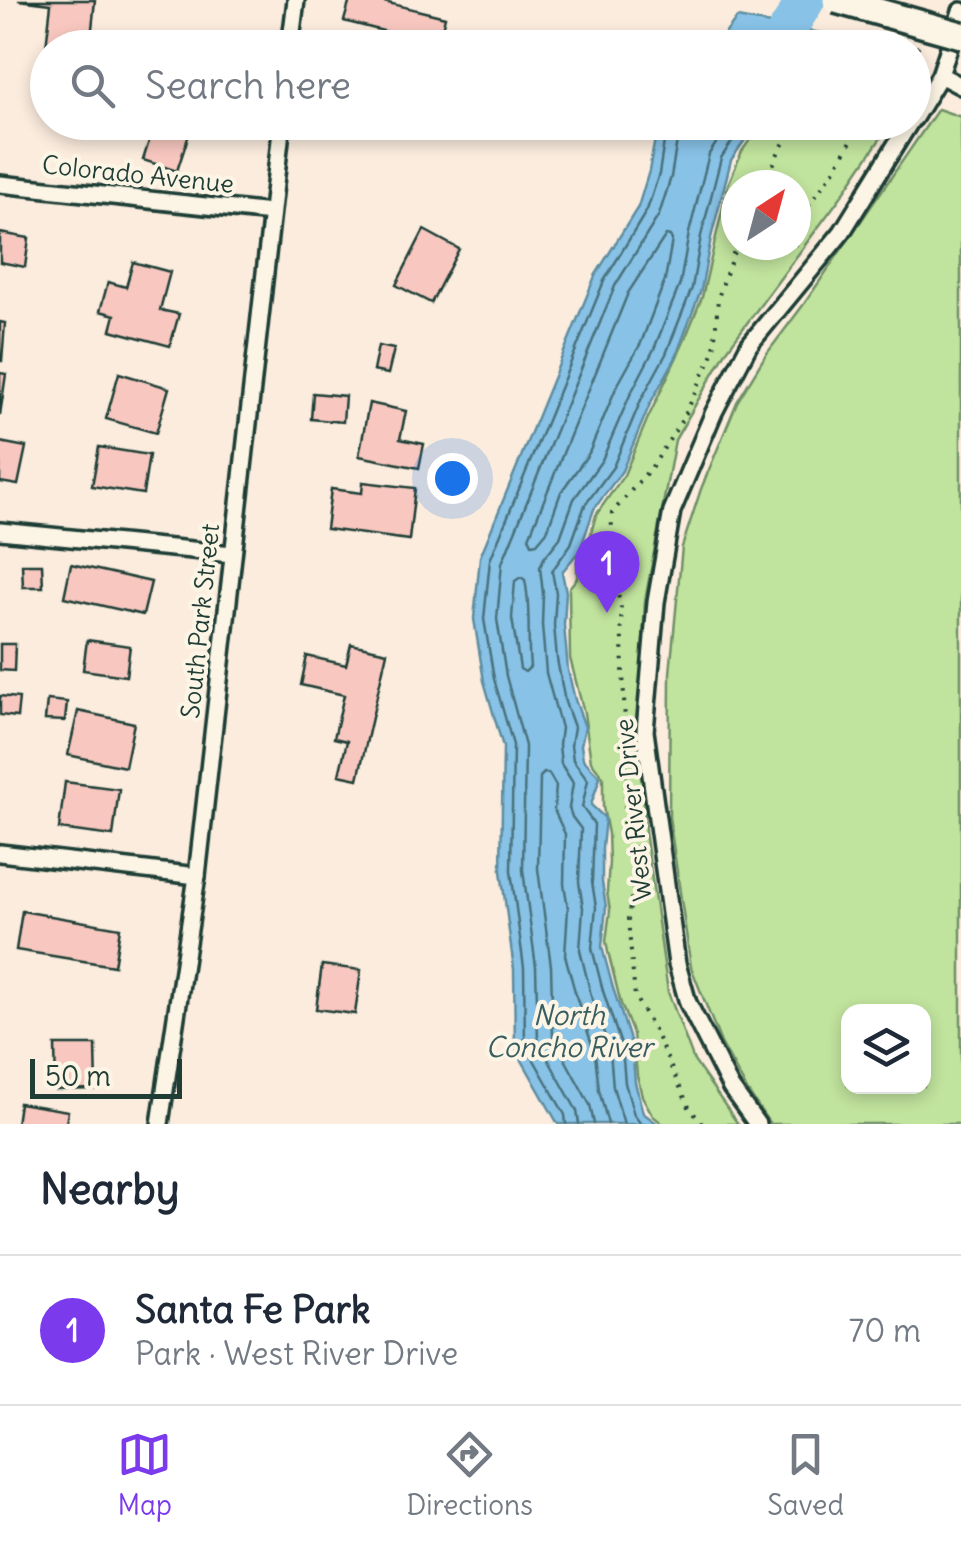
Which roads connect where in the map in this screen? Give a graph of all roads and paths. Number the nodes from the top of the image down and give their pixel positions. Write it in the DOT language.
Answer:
graph roads {
  1 [pos="296,0"];
  2 [pos="836,0"];
  3 [pos="961,10"];
  4 [pos="292,30"];
  5 [pos="961,35"];
  6 [pos="940,75"];
  7 [pos="961,86"];
  8 [pos="931,89"];
  9 [pos="280,140"];
  10 [pos="785,140"];
  11 [pos="852,140"];
  12 [pos="900,140"];
  13 [pos="771,170"];
  14 [pos="0,184"];
  15 [pos="811,202"];
  16 [pos="272,213"];
  17 [pos="0,531"];
  18 [pos="232,554"];
  19 [pos="0,854"];
  20 [pos="197,876"];
  21 [pos="160,1124"];
  22 [pos="757,1124"];
  1 -- 4 [label="street"];
  2 -- 5 [label="main road, bridge"];
  3 -- 6 [label="street, West River Drive"];
  6 -- 7 [label="street"];
  6 -- 8 [label="street, West River Drive"];
  9 -- 16 [label="street, South Park Street"];
  10 -- 13 [label="path"];
  11 -- 15 [label="path"];
  12 -- 22 [label="street, West River Drive"];
  14 -- 16 [label="street, Colorado Avenue"];
  16 -- 18 [label="street, South Park Street"];
  17 -- 18 [label="street"];
  18 -- 20 [label="street, South Park Street"];
  19 -- 20 [label="street"];
  20 -- 21 [label="street, South Park Street"];
}
